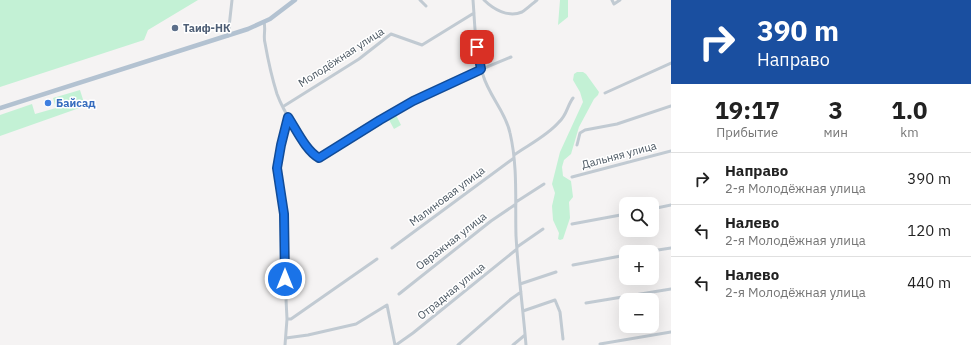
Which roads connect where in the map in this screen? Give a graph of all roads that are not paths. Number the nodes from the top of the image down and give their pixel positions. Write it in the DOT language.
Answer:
graph roads {
  1 [pos="232,0"];
  2 [pos="295,0"];
  3 [pos="420,0"];
  4 [pos="478,0"];
  5 [pos="484,0"];
  6 [pos="537,0"];
  7 [pos="612,0"];
  8 [pos="620,0"];
  9 [pos="473,2"];
  10 [pos="426,6"];
  11 [pos="474,13"];
  12 [pos="264,22"];
  13 [pos="228,36"];
  14 [pos="511,57"];
  15 [pos="671,63"];
  16 [pos="481,69"];
  17 [pos="606,93"];
  18 [pos="573,98"];
  19 [pos="284,106"];
  20 [pos="671,106"];
  21 [pos="0,108"];
  22 [pos="288,117"];
  23 [pos="578,145"];
  24 [pos="671,151"];
  25 [pos="514,156"];
  26 [pos="572,177"];
  27 [pos="544,184"];
  28 [pos="516,203"];
  29 [pos="671,205"];
  30 [pos="659,208"];
  31 [pos="619,215"];
  32 [pos="572,224"];
  33 [pos="543,228"];
  34 [pos="392,248"];
  35 [pos="517,248"];
  36 [pos="671,248"];
  37 [pos="659,250"];
  38 [pos="619,256"];
  39 [pos="377,259"];
  40 [pos="573,265"];
  41 [pos="556,272"];
  42 [pos="520,284"];
  43 [pos="671,289"];
  44 [pos="521,292"];
  45 [pos="399,294"];
  46 [pos="586,303"];
  47 [pos="523,311"];
  48 [pos="287,319"];
  49 [pos="671,332"];
  50 [pos="525,335"];
  51 [pos="286,338"];
  52 [pos="563,339"];
  53 [pos="600,344"];
  54 [pos="285,345"];
  55 [pos="396,345"];
  56 [pos="458,345"];
  57 [pos="513,345"];
  58 [pos="526,345"];
  1 -- 13 [label="street"];
  2 -- 12 [label="main road"];
  3 -- 10 [label="street"];
  4 -- 9 [label="street"];
  5 -- 6 [label="street"];
  7 -- 8 [label="street"];
  9 -- 11 [label="street"];
  11 -- 16 [label="street"];
  11 -- 19 [label="street, Молодёжная улица"];
  12 -- 13 [label="main road"];
  12 -- 19 [label="street"];
  13 -- 21 [label="main road"];
  14 -- 16 [label="street"];
  15 -- 17 [label="street"];
  16 -- 22 [label="street"];
  16 -- 25 [label="street"];
  18 -- 25 [label="street, Малиновая улица"];
  19 -- 22 [label="street"];
  20 -- 23 [label="street"];
  22 -- 48 [label="street"];
  24 -- 26 [label="street, Дальняя улица"];
  25 -- 28 [label="street"];
  25 -- 34 [label="street, Малиновая улица"];
  27 -- 28 [label="street, Овражная улица"];
  28 -- 35 [label="street"];
  28 -- 45 [label="street, Овражная улица"];
  29 -- 30 [label="street"];
  31 -- 32 [label="street"];
  33 -- 35 [label="street, Отрадная улица"];
  35 -- 42 [label="street"];
  35 -- 55 [label="street, Отрадная улица"];
  36 -- 37 [label="street"];
  38 -- 40 [label="street"];
  39 -- 48 [label="street"];
  41 -- 42 [label="street"];
  42 -- 44 [label="street"];
  43 -- 46 [label="street"];
  44 -- 47 [label="street"];
  44 -- 56 [label="street"];
  47 -- 50 [label="street"];
  47 -- 52 [label="street"];
  48 -- 51 [label="street"];
  49 -- 53 [label="street"];
  50 -- 57 [label="street"];
  50 -- 58 [label="street"];
  51 -- 54 [label="street"];
  51 -- 55 [label="street"];
}
